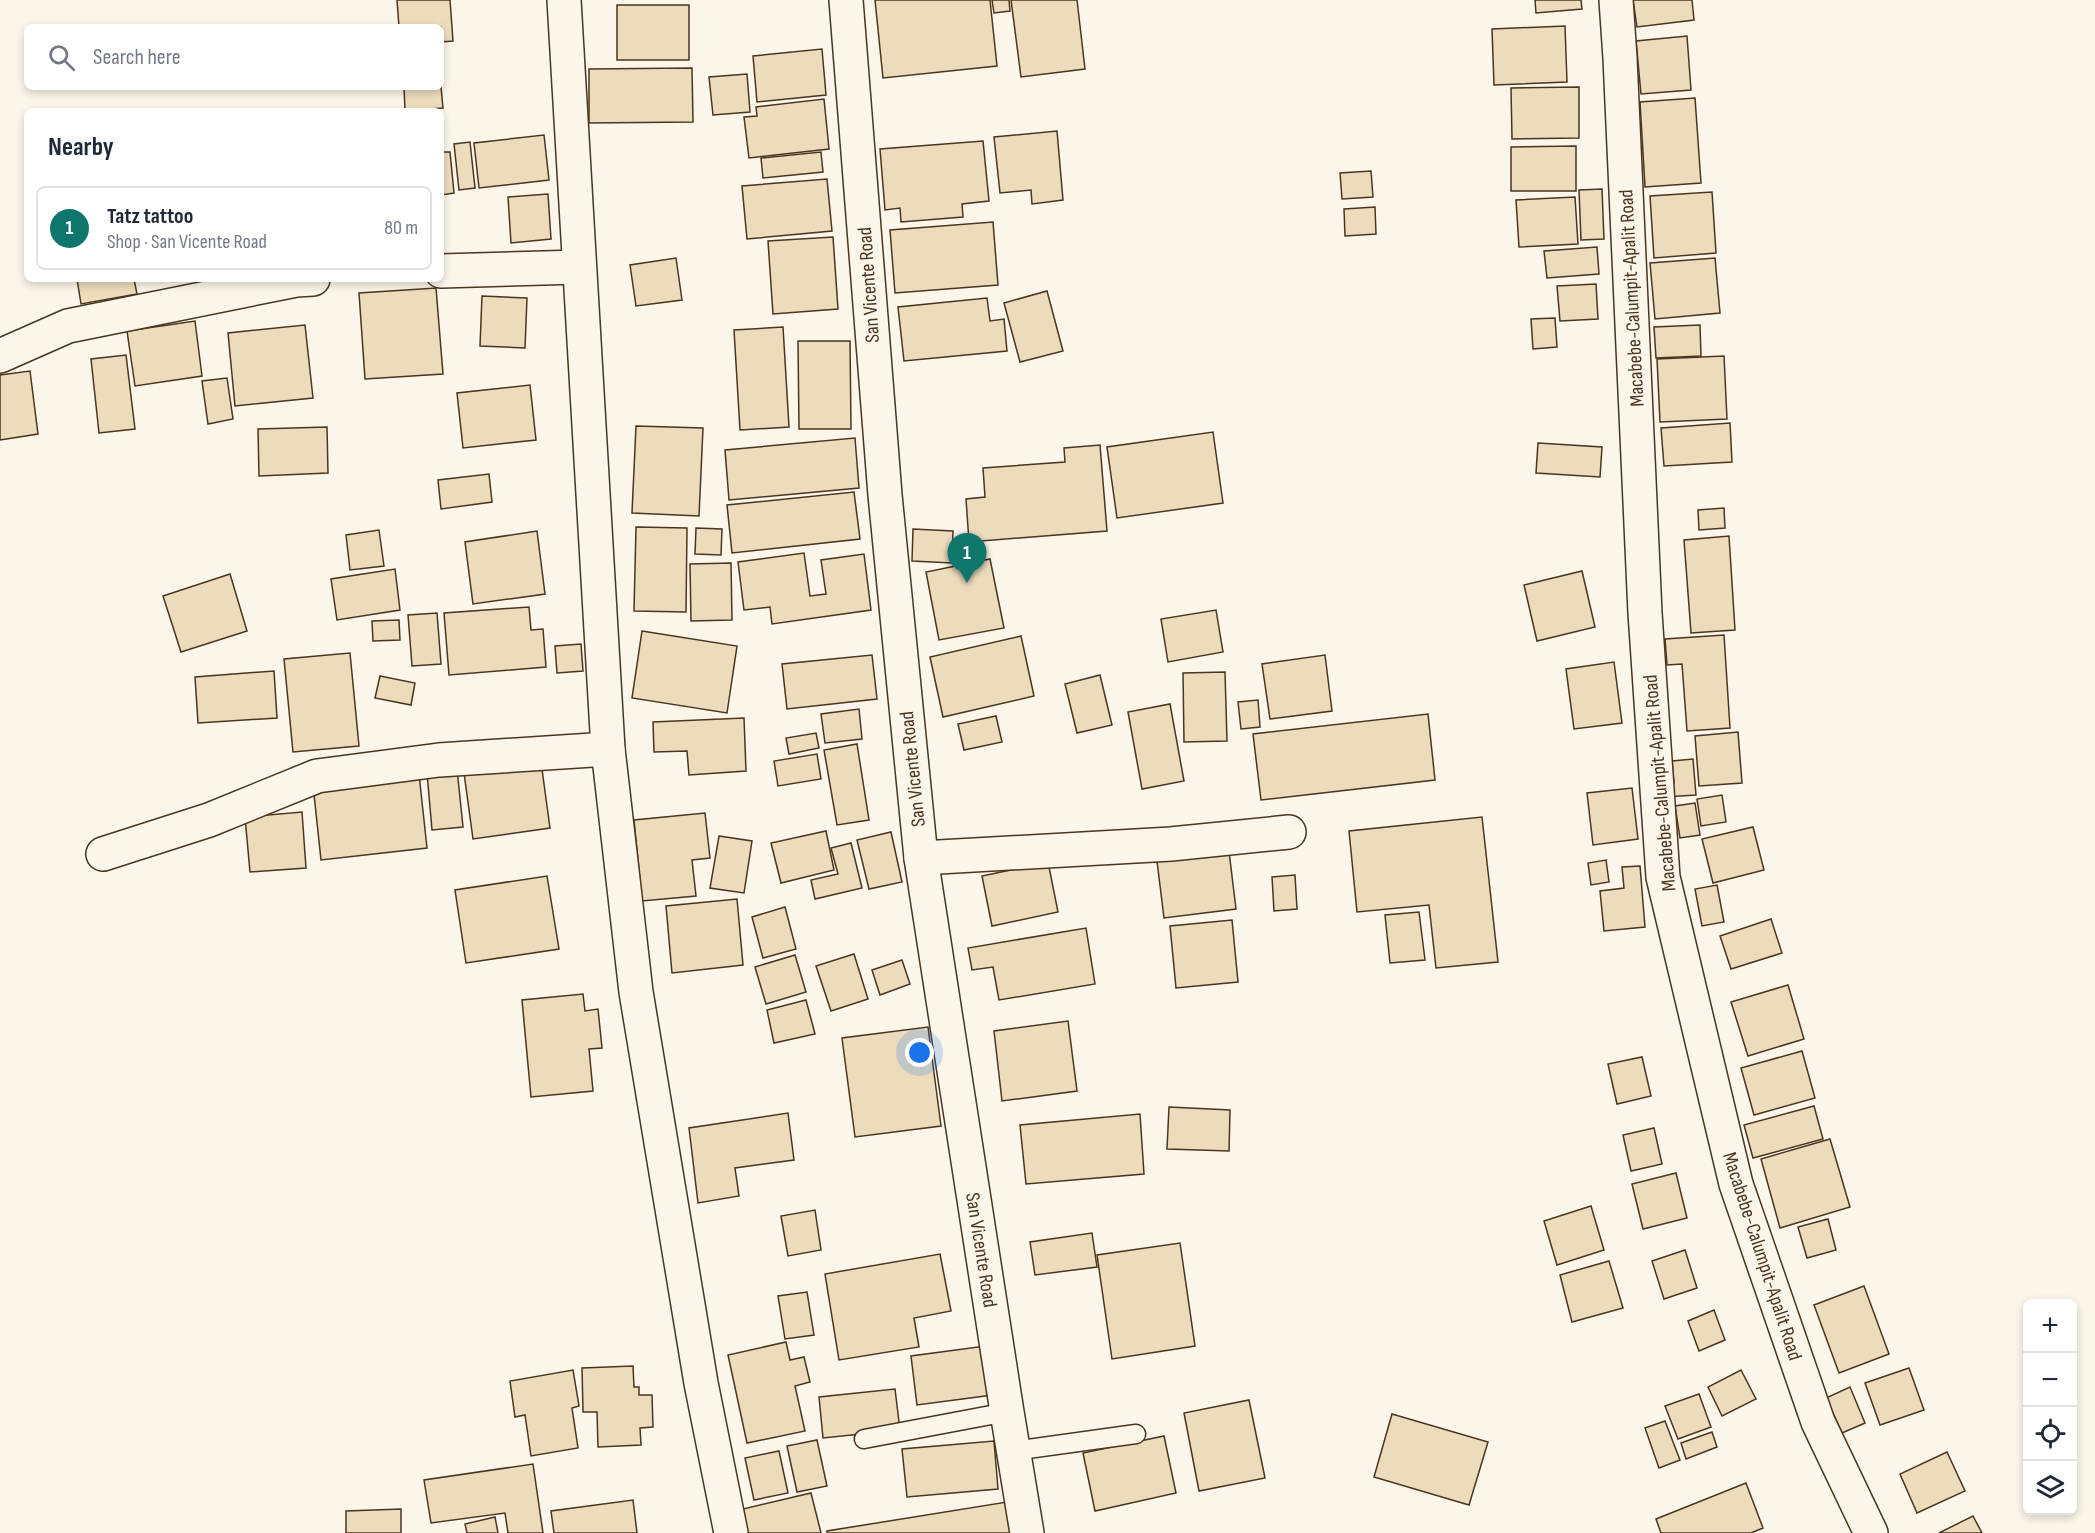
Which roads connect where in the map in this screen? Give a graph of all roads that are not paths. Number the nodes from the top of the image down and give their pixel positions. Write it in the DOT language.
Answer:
graph roads {
  1 [pos="564,0"];
  2 [pos="846,0"];
  3 [pos="1616,0"];
  4 [pos="579,267"];
  5 [pos="444,271"];
  6 [pos="286,282"];
  7 [pos="0,356"];
  8 [pos="608,749"];
  9 [pos="1289,832"];
  10 [pos="103,854"];
  11 [pos="921,858"];
  12 [pos="1006,1412"];
  13 [pos="1136,1434"];
  14 [pos="864,1439"];
  15 [pos="1013,1451"];
  16 [pos="731,1533"];
  17 [pos="1027,1533"];
  18 [pos="1871,1533"];
  1 -- 4 [label="street"];
  2 -- 11 [label="street, San Vicente Road"];
  3 -- 18 [label="street, Macabebe-Calumpit-Apalit Road"];
  4 -- 5 [label="street"];
  4 -- 8 [label="street"];
  6 -- 7 [label="street"];
  8 -- 10 [label="street"];
  8 -- 16 [label="street"];
  9 -- 11 [label="street"];
  11 -- 12 [label="street, San Vicente Road"];
  12 -- 14 [label="lane"];
  12 -- 15 [label="street, San Vicente Road"];
  13 -- 15 [label="lane"];
  15 -- 17 [label="street, San Vicente Road"];
}
